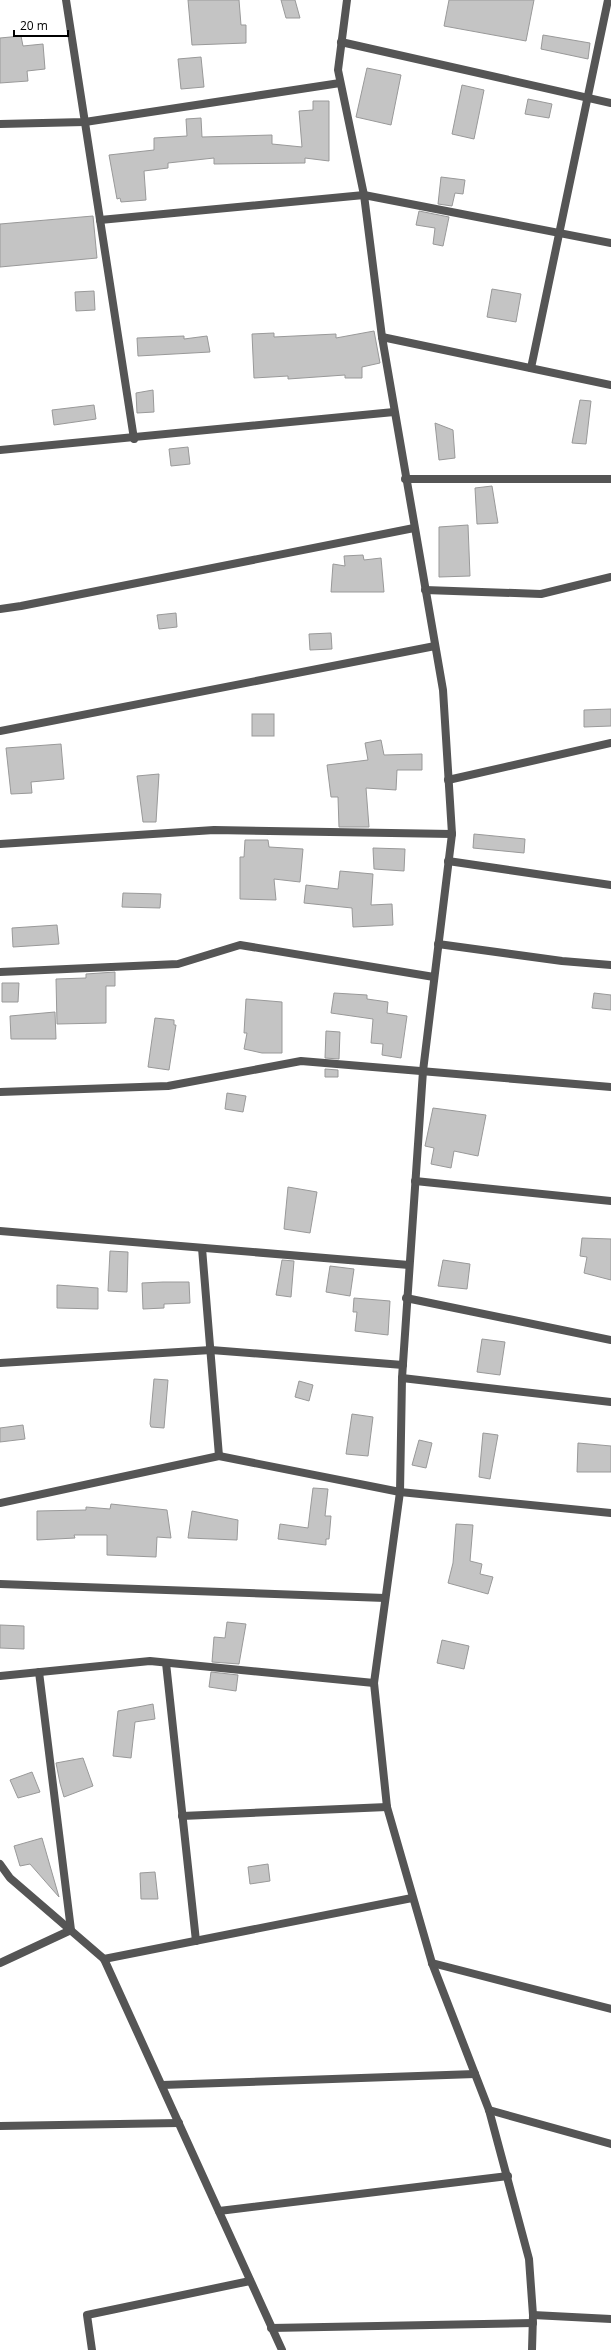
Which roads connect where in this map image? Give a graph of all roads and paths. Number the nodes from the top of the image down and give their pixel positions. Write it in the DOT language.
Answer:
graph roads {
  1 [pos="66,0"];
  2 [pos="347,0"];
  3 [pos="608,0"];
  4 [pos="341,42"];
  5 [pos="340,83"];
  6 [pos="588,99"];
  7 [pos="611,103"];
  8 [pos="85,122"];
  9 [pos="0,124"];
  10 [pos="364,195"];
  11 [pos="100,220"];
  12 [pos="560,232"];
  13 [pos="611,243"];
  14 [pos="382,337"];
  15 [pos="530,368"];
  16 [pos="611,385"];
  17 [pos="394,412"];
  18 [pos="134,439"];
  19 [pos="0,450"];
  20 [pos="405,479"];
  21 [pos="611,479"];
  22 [pos="414,528"];
  23 [pos="611,577"];
  24 [pos="425,590"];
  25 [pos="0,609"];
  26 [pos="435,646"];
  27 [pos="0,731"];
  28 [pos="611,743"];
  29 [pos="448,780"];
  30 [pos="452,834"];
  31 [pos="0,844"];
  32 [pos="448,861"];
  33 [pos="611,885"];
  34 [pos="438,944"];
  35 [pos="611,965"];
  36 [pos="0,972"];
  37 [pos="434,977"];
  38 [pos="423,1071"];
  39 [pos="611,1088"];
  40 [pos="0,1092"];
  41 [pos="415,1181"];
  42 [pos="611,1201"];
  43 [pos="0,1230"];
  44 [pos="202,1248"];
  45 [pos="409,1265"];
  46 [pos="406,1298"];
  47 [pos="611,1340"];
  48 [pos="211,1350"];
  49 [pos="0,1363"];
  50 [pos="403,1365"];
  51 [pos="402,1378"];
  52 [pos="611,1402"];
  53 [pos="219,1456"];
  54 [pos="400,1492"];
  55 [pos="0,1503"];
  56 [pos="611,1514"];
  57 [pos="0,1584"];
  58 [pos="385,1598"];
  59 [pos="166,1663"];
  60 [pos="39,1672"];
  61 [pos="0,1676"];
  62 [pos="374,1683"];
  63 [pos="387,1807"];
  64 [pos="182,1816"];
  65 [pos="0,1864"];
  66 [pos="412,1898"];
  67 [pos="71,1930"];
  68 [pos="196,1941"];
  69 [pos="104,1959"];
  70 [pos="0,1963"];
  71 [pos="432,1963"];
  72 [pos="611,2009"];
  73 [pos="476,2074"];
  74 [pos="162,2085"];
  75 [pos="489,2110"];
  76 [pos="179,2123"];
  77 [pos="0,2126"];
  78 [pos="611,2144"];
  79 [pos="508,2176"];
  80 [pos="219,2212"];
  81 [pos="250,2281"];
  82 [pos="533,2319"];
  83 [pos="611,2319"];
  84 [pos="272,2328"];
  85 [pos="92,2350"];
  86 [pos="282,2350"];
  87 [pos="532,2350"];
  1 -- 8 [label="street"];
  2 -- 4 [label="street"];
  3 -- 6 [label="street"];
  4 -- 5 [label="street"];
  4 -- 6 [label="street"];
  5 -- 8 [label="street"];
  5 -- 10 [label="street"];
  6 -- 7 [label="street"];
  6 -- 12 [label="street"];
  8 -- 9 [label="street"];
  8 -- 11 [label="street"];
  10 -- 11 [label="street"];
  10 -- 12 [label="street"];
  10 -- 14 [label="street"];
  11 -- 18 [label="street"];
  12 -- 13 [label="street"];
  12 -- 15 [label="street"];
  14 -- 15 [label="street"];
  14 -- 17 [label="street"];
  15 -- 16 [label="street"];
  17 -- 18 [label="street"];
  17 -- 20 [label="street"];
  18 -- 19 [label="street"];
  20 -- 21 [label="street"];
  20 -- 22 [label="street"];
  22 -- 24 [label="street"];
  22 -- 25 [label="street"];
  23 -- 24 [label="street"];
  24 -- 26 [label="street"];
  26 -- 27 [label="street"];
  26 -- 29 [label="street"];
  28 -- 29 [label="street"];
  29 -- 30 [label="street"];
  30 -- 31 [label="street"];
  30 -- 32 [label="street"];
  32 -- 33 [label="street"];
  32 -- 34 [label="street"];
  34 -- 35 [label="street"];
  34 -- 37 [label="street"];
  36 -- 37 [label="street"];
  37 -- 38 [label="street"];
  38 -- 39 [label="street"];
  38 -- 40 [label="street"];
  38 -- 41 [label="street"];
  41 -- 42 [label="street"];
  41 -- 45 [label="street"];
  43 -- 44 [label="street"];
  44 -- 45 [label="street"];
  44 -- 48 [label="street"];
  45 -- 46 [label="street"];
  46 -- 47 [label="street"];
  46 -- 50 [label="street"];
  48 -- 49 [label="street"];
  48 -- 50 [label="street"];
  48 -- 53 [label="street"];
  50 -- 51 [label="street"];
  51 -- 52 [label="street"];
  51 -- 54 [label="street"];
  53 -- 54 [label="street"];
  53 -- 55 [label="street"];
  54 -- 56 [label="street"];
  54 -- 58 [label="street"];
  57 -- 58 [label="street"];
  58 -- 62 [label="street"];
  59 -- 60 [label="street"];
  59 -- 62 [label="street"];
  59 -- 64 [label="street"];
  60 -- 61 [label="street"];
  60 -- 67 [label="street"];
  62 -- 63 [label="street"];
  63 -- 64 [label="street"];
  63 -- 66 [label="street"];
  64 -- 68 [label="street"];
  65 -- 67 [label="street"];
  66 -- 68 [label="street"];
  66 -- 71 [label="street"];
  67 -- 69 [label="street"];
  67 -- 70 [label="street"];
  68 -- 69 [label="street"];
  69 -- 74 [label="street"];
  71 -- 72 [label="street"];
  71 -- 73 [label="street"];
  73 -- 74 [label="street"];
  73 -- 75 [label="street"];
  74 -- 76 [label="street"];
  75 -- 78 [label="street"];
  75 -- 79 [label="street"];
  76 -- 77 [label="street"];
  76 -- 80 [label="street"];
  79 -- 80 [label="street"];
  79 -- 82 [label="street"];
  80 -- 81 [label="street"];
  81 -- 84 [label="street"];
  81 -- 85 [label="street"];
  82 -- 83 [label="street"];
  82 -- 84 [label="street"];
  82 -- 87 [label="street"];
  84 -- 86 [label="street"];
}
